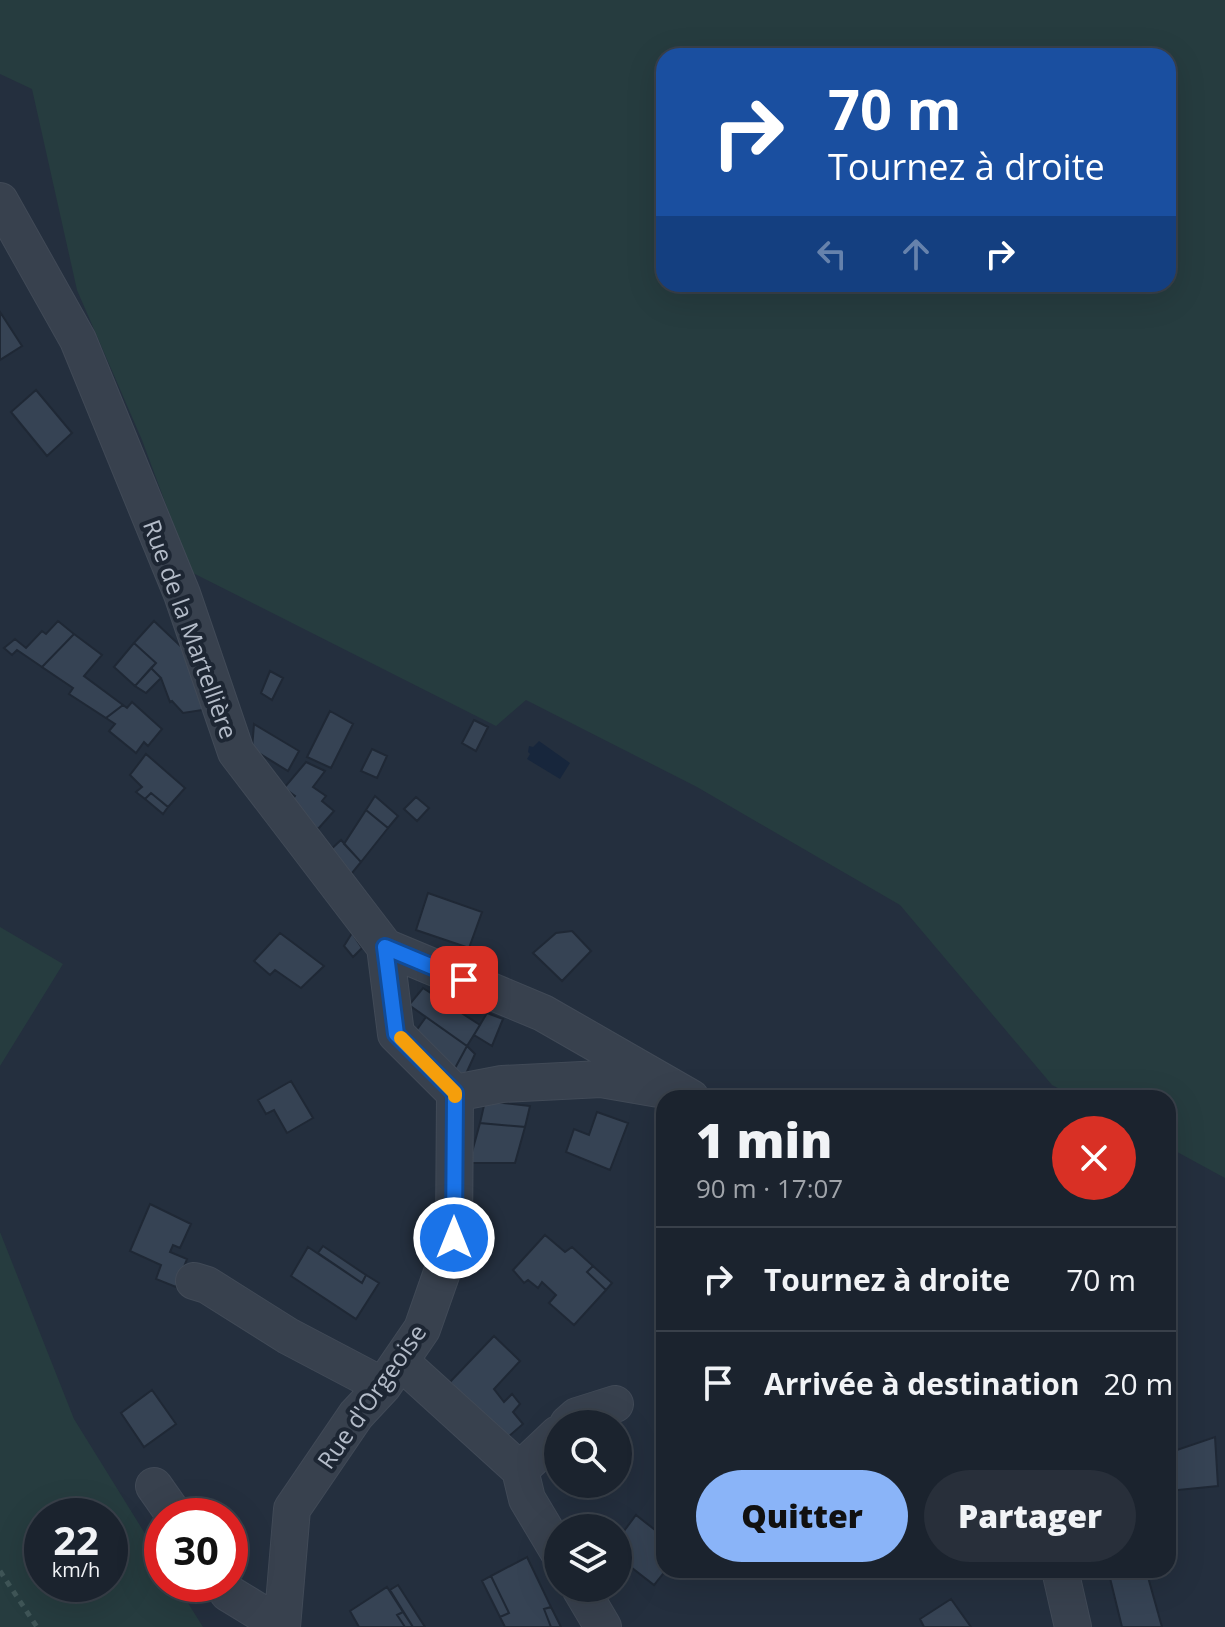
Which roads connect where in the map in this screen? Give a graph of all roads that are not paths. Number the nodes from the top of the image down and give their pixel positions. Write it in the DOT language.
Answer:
graph roads {
  1 [pos="0,201"];
  2 [pos="385,947"];
  3 [pos="660,1090"];
  4 [pos="678,1090"];
  5 [pos="455,1093"];
  6 [pos="194,1281"];
  7 [pos="392,1374"];
  8 [pos="615,1404"];
  9 [pos="596,1410"];
  10 [pos="544,1447"];
  11 [pos="520,1470"];
  12 [pos="154,1486"];
  13 [pos="162,1498"];
  14 [pos="544,1528"];
  15 [pos="1062,1578"];
  16 [pos="243,1602"];
  17 [pos="588,1602"];
  18 [pos="282,1626"];
  19 [pos="603,1627"];
  20 [pos="1073,1627"];
  1 -- 2 [label="street, Rue de la Martellière"];
  2 -- 4 [label="street, Rue de la Martellière"];
  2 -- 5 [label="street"];
  3 -- 5 [label="street, Rue de la Martellière"];
  5 -- 7 [label="street, Rue d'Orgeoise"];
  6 -- 7 [label="street"];
  7 -- 11 [label="street"];
  7 -- 18 [label="street, Rue d'Orgeoise"];
  8 -- 9 [label="street"];
  10 -- 11 [label="street"];
  11 -- 14 [label="street"];
  12 -- 13 [label="street"];
  15 -- 20 [label="street"];
  16 -- 18 [label="street"];
  17 -- 19 [label="street"];
}
